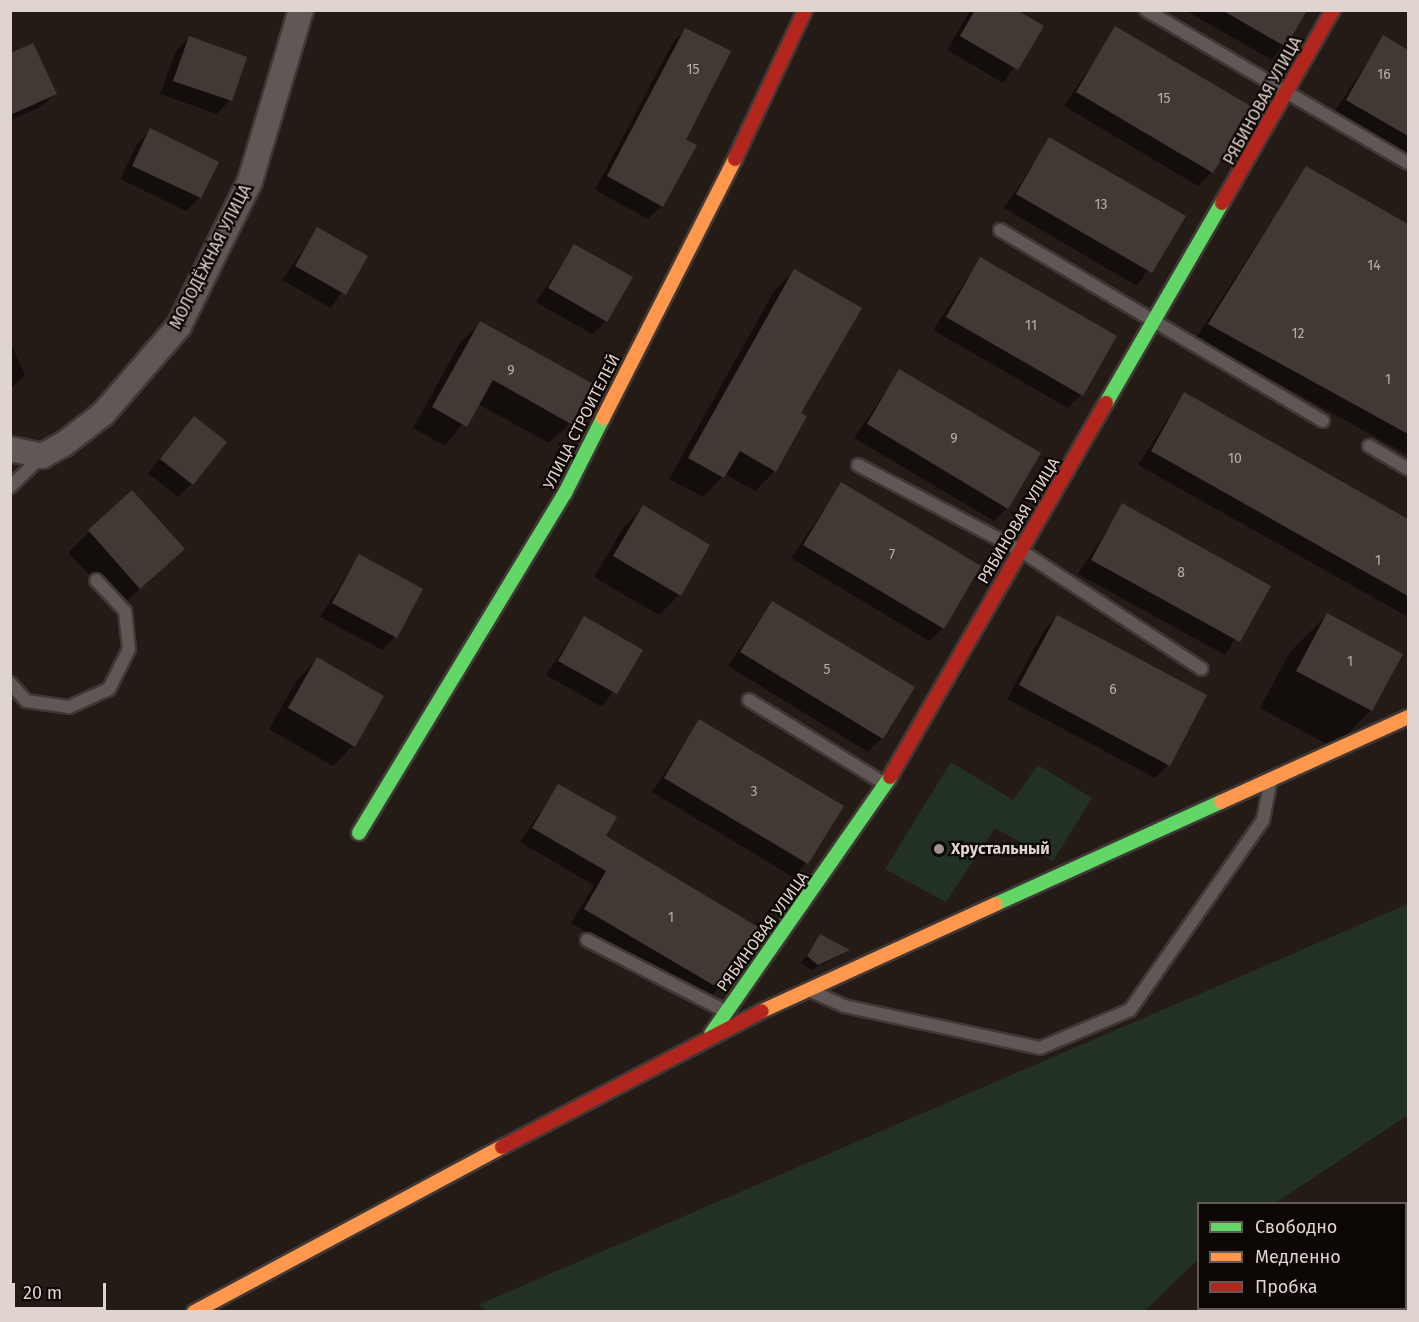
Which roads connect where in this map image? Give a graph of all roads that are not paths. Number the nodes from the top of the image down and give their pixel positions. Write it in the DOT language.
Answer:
graph roads {
  1 [pos="301,10"];
  2 [pos="805,10"];
  3 [pos="1146,10"];
  4 [pos="1333,10"];
  5 [pos="1288,91"];
  6 [pos="1408,163"];
  7 [pos="1000,230"];
  8 [pos="1156,325"];
  9 [pos="1323,421"];
  10 [pos="1369,446"];
  11 [pos="10,449"];
  12 [pos="42,456"];
  13 [pos="858,465"];
  14 [pos="1408,469"];
  15 [pos="10,487"];
  16 [pos="1020,550"];
  17 [pos="96,580"];
  18 [pos="1202,669"];
  19 [pos="10,683"];
  20 [pos="749,700"];
  21 [pos="1408,717"];
  22 [pos="1271,780"];
  23 [pos="886,785"];
  24 [pos="359,833"];
  25 [pos="587,940"];
  26 [pos="809,990"];
  27 [pos="725,1011"];
  28 [pos="711,1034"];
  29 [pos="194,1311"];
  1 -- 12 [label="street, МОЛОДЁЖНАЯ УЛИЦА"];
  2 -- 24 [label="street, УЛИЦА СТРОИТЕЛЕЙ"];
  3 -- 5 [label="lane"];
  4 -- 5 [label="street, РЯБИНОВАЯ УЛИЦА"];
  5 -- 6 [label="lane"];
  5 -- 8 [label="street, РЯБИНОВАЯ УЛИЦА"];
  7 -- 8 [label="lane"];
  8 -- 9 [label="lane"];
  8 -- 16 [label="street, РЯБИНОВАЯ УЛИЦА"];
  10 -- 14 [label="lane"];
  11 -- 12 [label="street"];
  12 -- 15 [label="lane"];
  13 -- 16 [label="lane"];
  16 -- 18 [label="lane"];
  16 -- 23 [label="street, РЯБИНОВАЯ УЛИЦА"];
  17 -- 19 [label="lane"];
  20 -- 23 [label="lane"];
  21 -- 22 [label="street"];
  22 -- 26 [label="street"];
  22 -- 26 [label="lane"];
  23 -- 27 [label="street, РЯБИНОВАЯ УЛИЦА"];
  25 -- 27 [label="lane"];
  26 -- 28 [label="street"];
  27 -- 28 [label="street, РЯБИНОВАЯ УЛИЦА"];
  28 -- 29 [label="street"];
}
